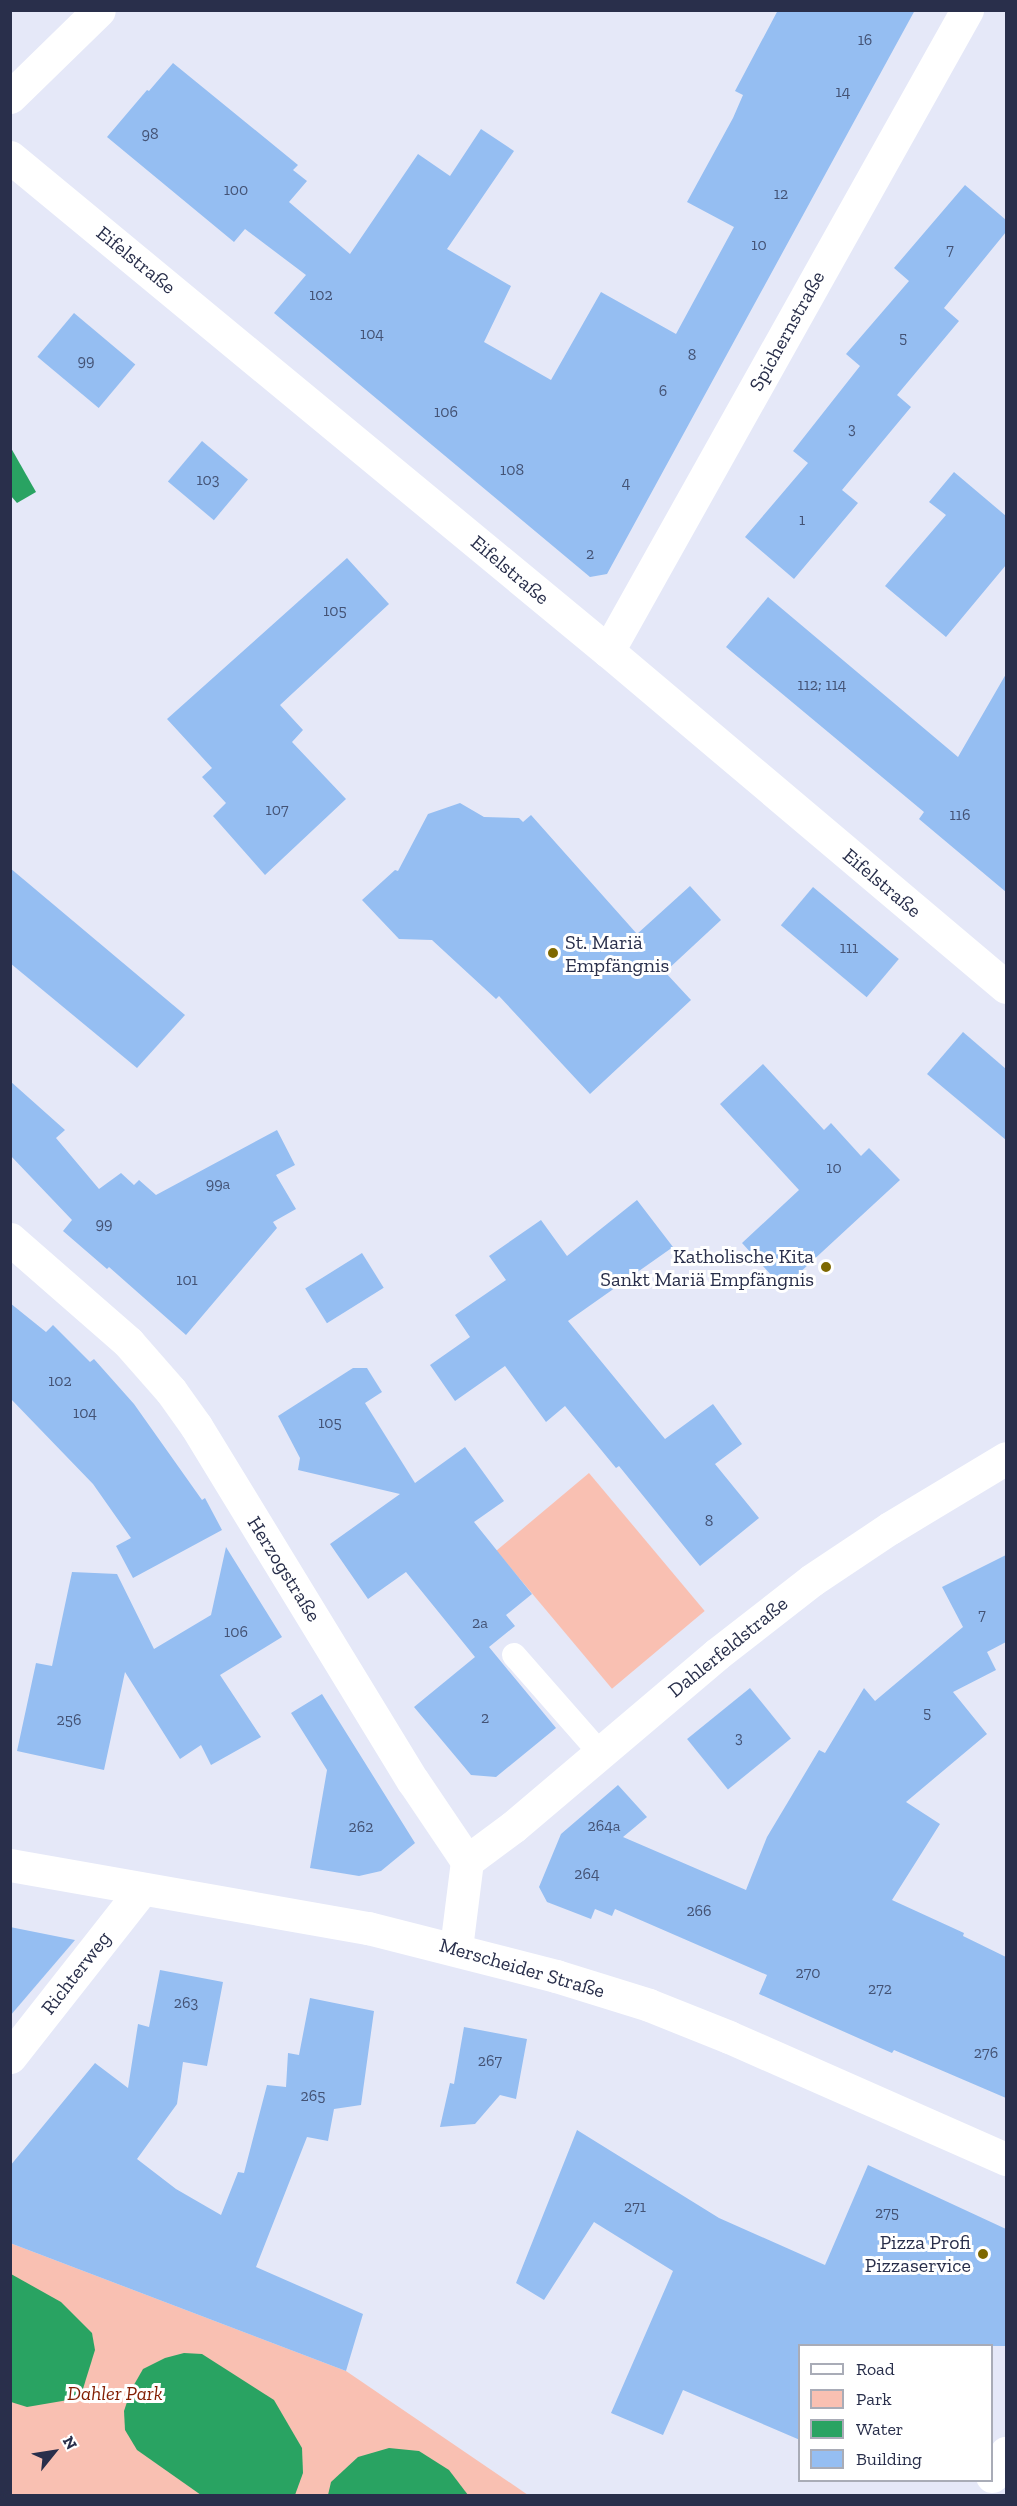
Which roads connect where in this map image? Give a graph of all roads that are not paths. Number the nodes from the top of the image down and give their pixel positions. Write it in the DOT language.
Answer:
graph roads {
  1 [pos="99,10"];
  2 [pos="968,10"];
  3 [pos="10,97"];
  4 [pos="13,163"];
  5 [pos="608,651"];
  6 [pos="1006,987"];
  7 [pos="10,1239"];
  8 [pos="1006,1458"];
  9 [pos="514,1655"];
  10 [pos="600,1753"];
  11 [pos="467,1861"];
  12 [pos="10,1865"];
  13 [pos="142,1889"];
  14 [pos="456,1948"];
  15 [pos="10,2057"];
  16 [pos="1006,2160"];
  17 [pos="1006,2453"];
  18 [pos="993,2474"];
  19 [pos="987,2482"];
  20 [pos="977,2496"];
  1 -- 3 [label="street"];
  2 -- 5 [label="street, Spichernstraße"];
  4 -- 5 [label="street, Eifelstraße"];
  5 -- 6 [label="street, Eifelstraße"];
  7 -- 11 [label="street, Herzogstraße"];
  8 -- 10 [label="street, Dahlerfeldstraße"];
  9 -- 10 [label="lane"];
  10 -- 11 [label="street, Dahlerfeldstraße"];
  11 -- 14 [label="street"];
  12 -- 13 [label="street, Merscheider Straße"];
  13 -- 14 [label="street, Merscheider Straße"];
  13 -- 15 [label="street, Richterweg"];
  14 -- 16 [label="street, Merscheider Straße"];
  17 -- 18 [label="street"];
  19 -- 20 [label="street"];
}
